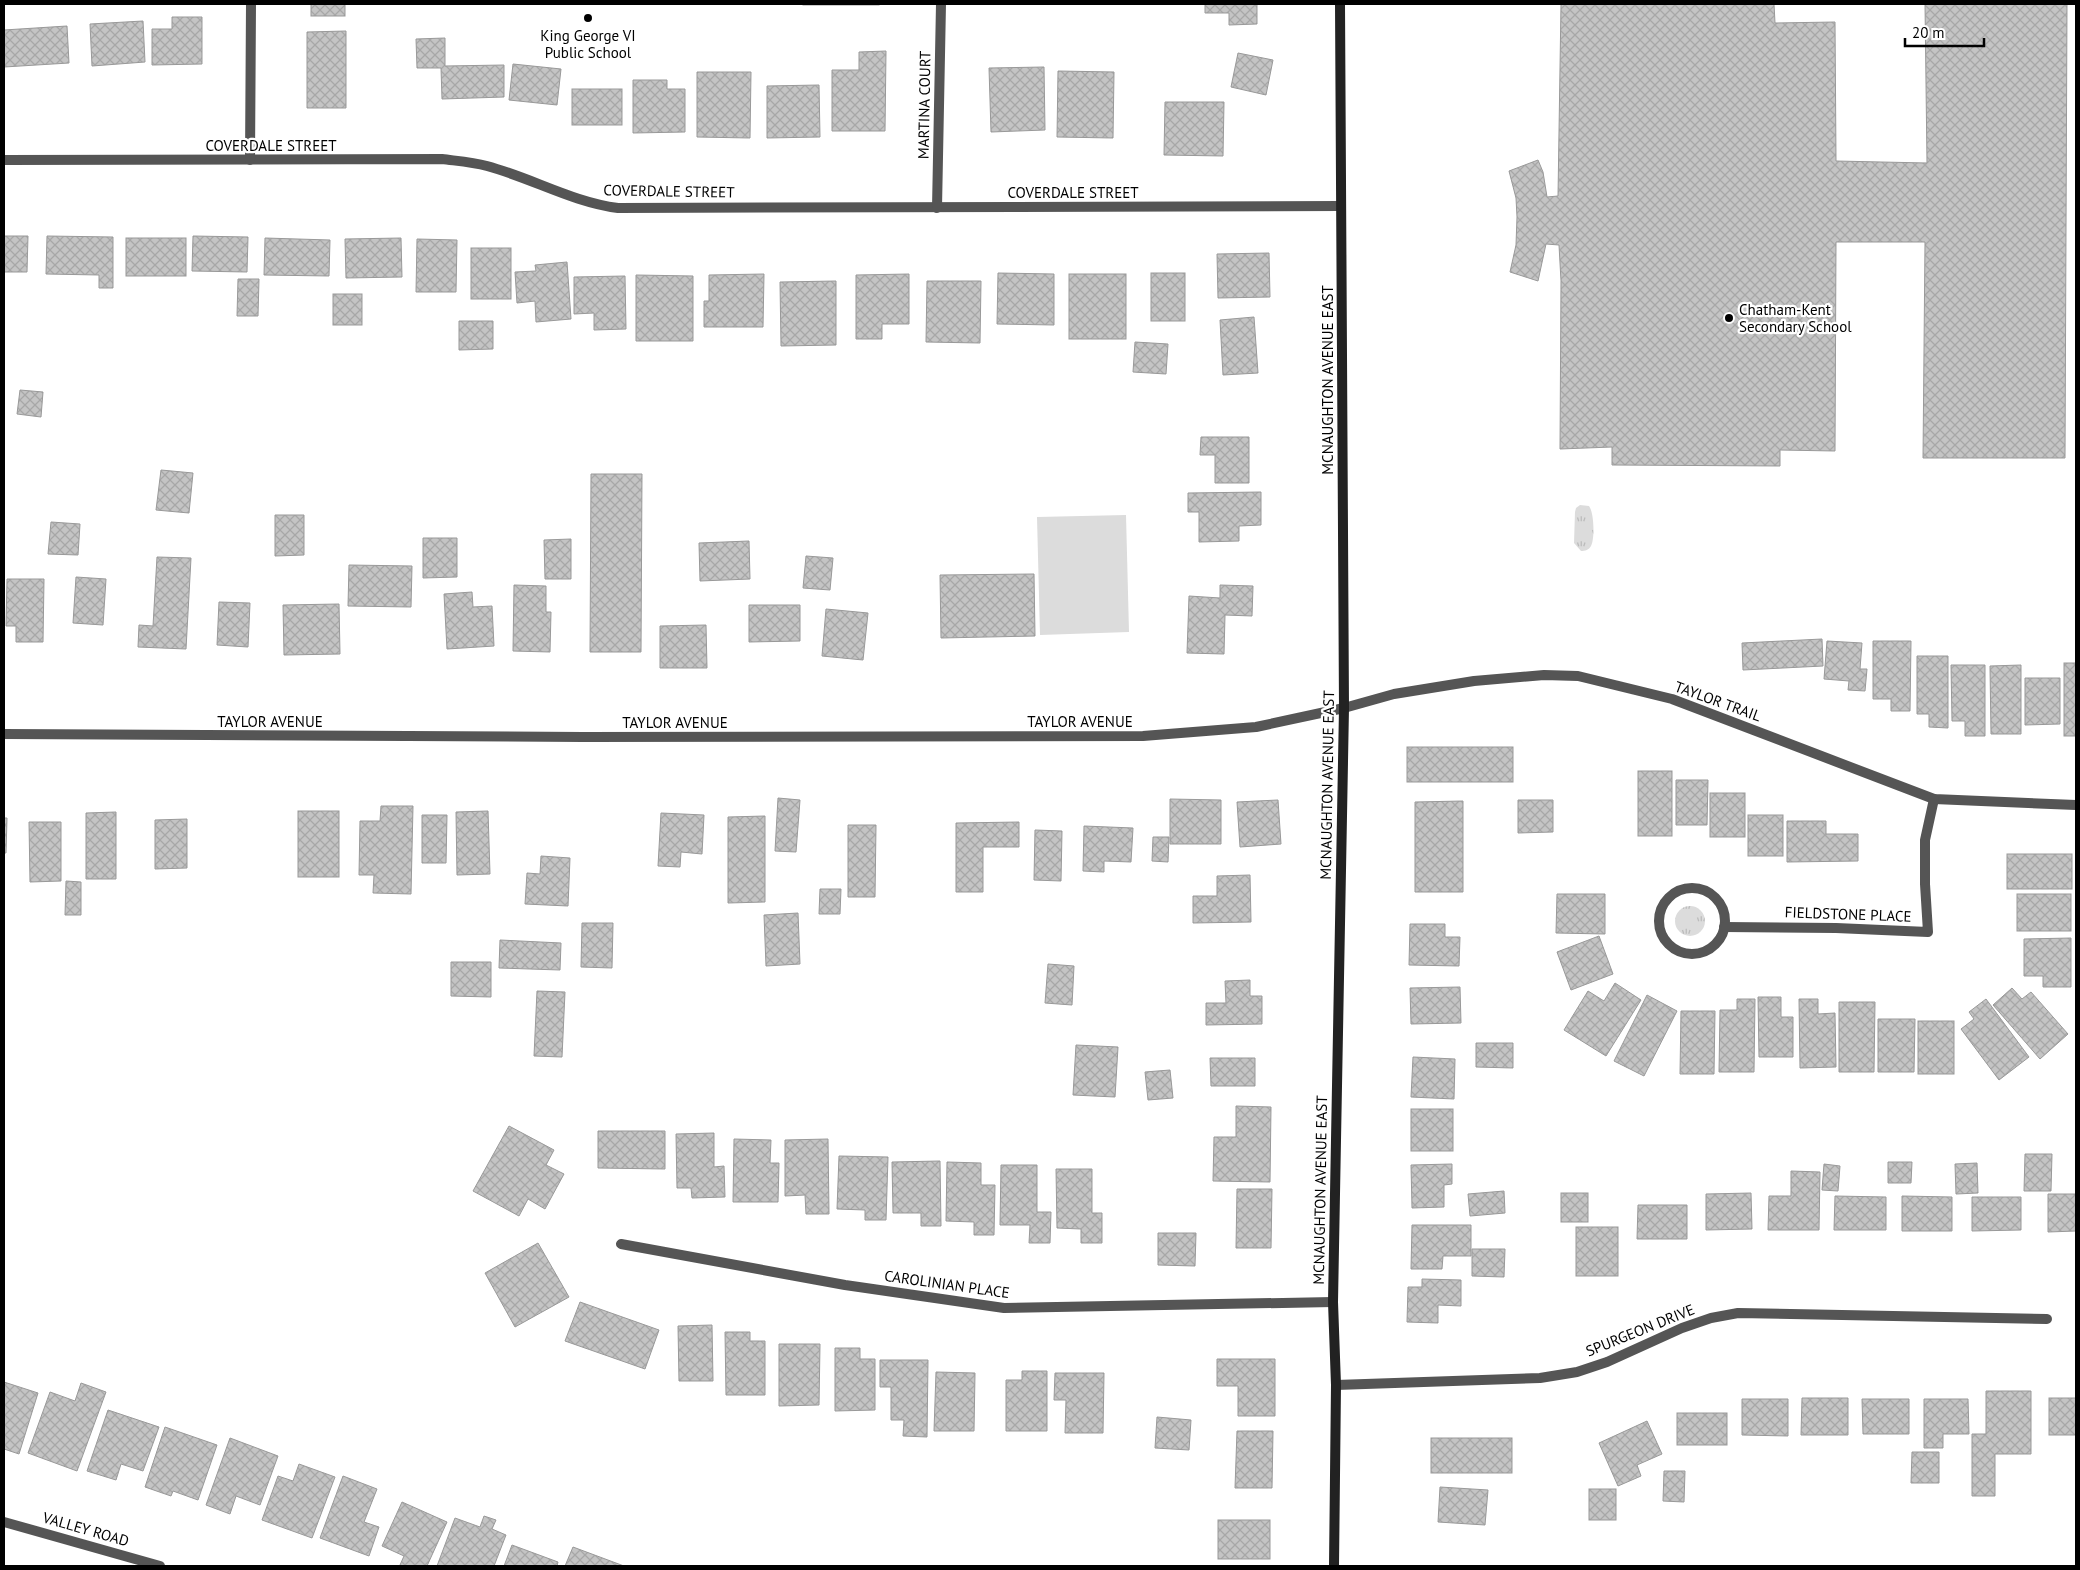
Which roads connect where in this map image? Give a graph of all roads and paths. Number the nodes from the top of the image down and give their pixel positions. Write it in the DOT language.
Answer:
graph roads {
  1 [pos="251,4"];
  2 [pos="941,4"];
  3 [pos="1340,4"];
  4 [pos="4,160"];
  5 [pos="250,160"];
  6 [pos="1341,206"];
  7 [pos="937,208"];
  8 [pos="1344,708"];
  9 [pos="4,734"];
  10 [pos="1934,799"];
  11 [pos="2076,804"];
  12 [pos="1724,926"];
  13 [pos="621,1244"];
  14 [pos="1333,1302"];
  15 [pos="2047,1319"];
  16 [pos="1336,1385"];
  17 [pos="4,1522"];
  18 [pos="160,1566"];
  19 [pos="1334,1566"];
  1 -- 5 [label="street"];
  2 -- 7 [label="street, MARTINA COURT"];
  3 -- 6 [label="main road, MCNAUGHTON AVENUE EAST"];
  4 -- 5 [label="street, COVERDALE STREET"];
  5 -- 7 [label="street, COVERDALE STREET"];
  6 -- 7 [label="street, COVERDALE STREET"];
  6 -- 8 [label="main road, MCNAUGHTON AVENUE EAST"];
  8 -- 9 [label="street, TAYLOR AVENUE"];
  8 -- 10 [label="street, TAYLOR TRAIL"];
  8 -- 14 [label="main road, MCNAUGHTON AVENUE EAST"];
  10 -- 11 [label="street, TAYLOR TRAIL"];
  10 -- 12 [label="street, FIELDSTONE PLACE"];
  12 -- 12 [label="street"];
  13 -- 14 [label="street, CAROLINIAN PLACE"];
  14 -- 16 [label="main road, MCNAUGHTON AVENUE EAST"];
  15 -- 16 [label="street, SPURGEON DRIVE"];
  16 -- 19 [label="main road, MCNAUGHTON AVENUE EAST"];
  17 -- 18 [label="street, VALLEY ROAD"];
}
